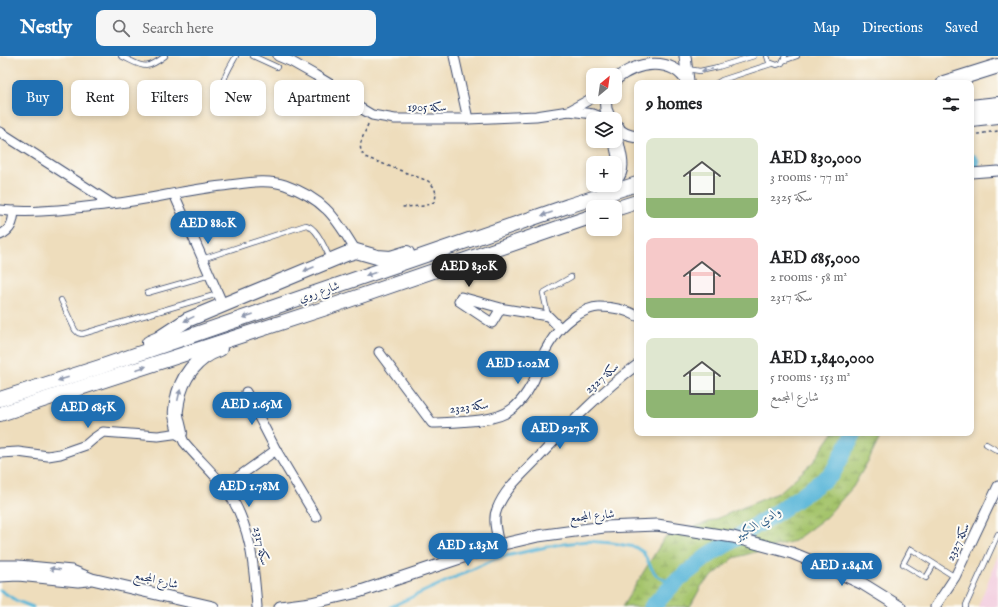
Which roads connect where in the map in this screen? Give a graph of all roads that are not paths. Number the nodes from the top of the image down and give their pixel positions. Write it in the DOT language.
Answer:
graph roads {
  1 [pos="121,56"];
  2 [pos="165,56"];
  3 [pos="236,56"];
  4 [pos="253,56"];
  5 [pos="278,56"];
  6 [pos="454,56"];
  7 [pos="685,56"];
  8 [pos="754,56"];
  9 [pos="766,56"];
  10 [pos="797,56"];
  11 [pos="784,58"];
  12 [pos="998,58"];
  13 [pos="651,60"];
  14 [pos="771,64"];
  15 [pos="276,66"];
  16 [pos="998,66"];
  17 [pos="686,69"];
  18 [pos="622,74"];
  19 [pos="223,80"];
  20 [pos="686,80"];
  21 [pos="688,80"];
  22 [pos="722,80"];
  23 [pos="951,80"];
  24 [pos="952,80"];
  25 [pos="586,101"];
  26 [pos="998,104"];
  27 [pos="974,107"];
  28 [pos="569,111"];
  29 [pos="586,113"];
  30 [pos="998,116"];
  31 [pos="468,119"];
  32 [pos="974,119"];
  33 [pos="0,132"];
  34 [pos="622,132"];
  35 [pos="634,136"];
  36 [pos="998,170"];
  37 [pos="974,173"];
  38 [pos="634,185"];
  39 [pos="591,192"];
  40 [pos="174,194"];
  41 [pos="634,203"];
  42 [pos="112,204"];
  43 [pos="568,206"];
  44 [pos="622,207"];
  45 [pos="0,210"];
  46 [pos="14,212"];
  47 [pos="586,218"];
  48 [pos="0,235"];
  49 [pos="468,241"];
  50 [pos="356,251"];
  51 [pos="202,259"];
  52 [pos="331,260"];
  53 [pos="210,275"];
  54 [pos="571,277"];
  55 [pos="147,293"];
  56 [pos="220,299"];
  57 [pos="62,300"];
  58 [pos="501,308"];
  59 [pos="323,309"];
  60 [pos="634,315"];
  61 [pos="548,316"];
  62 [pos="560,328"];
  63 [pos="379,352"];
  64 [pos="634,366"];
  65 [pos="100,367"];
  66 [pos="246,392"];
  67 [pos="0,399"];
  68 [pos="0,414"];
  69 [pos="180,433"];
  70 [pos="986,444"];
  71 [pos="276,450"];
  72 [pos="998,451"];
  73 [pos="0,452"];
  74 [pos="998,486"];
  75 [pos="224,487"];
  76 [pos="316,517"];
  77 [pos="998,534"];
  78 [pos="499,545"];
  79 [pos="934,564"];
  80 [pos="0,566"];
  81 [pos="0,576"];
  82 [pos="955,577"];
  83 [pos="92,579"];
  84 [pos="213,607"];
  85 [pos="257,607"];
  86 [pos="280,607"];
  87 [pos="900,607"];
  88 [pos="935,607"];
  89 [pos="966,607"];
  1 -- 2 [label="lane"];
  3 -- 19 [label="lane"];
  4 -- 15 [label="lane"];
  5 -- 31 [label="street, سكة 1905"];
  6 -- 31 [label="street"];
  7 -- 17 [label="street"];
  8 -- 17 [label="lane, one-way"];
  9 -- 14 [label="lane"];
  10 -- 11 [label="lane"];
  11 -- 14 [label="lane"];
  12 -- 23 [label="main road"];
  13 -- 18 [label="street"];
  13 -- 20 [label="street"];
  14 -- 22 [label="lane"];
  16 -- 24 [label="main road"];
  17 -- 21 [label="street"];
  25 -- 28 [label="street, سكة 1905"];
  26 -- 27 [label="main road"];
  28 -- 29 [label="street, سكة 1905"];
  28 -- 31 [label="street, سكة 1905"];
  30 -- 32 [label="main road"];
  33 -- 42 [label="street"];
  34 -- 35 [label="street"];
  36 -- 37 [label="street"];
  38 -- 43 [label="main road, شارع روي"];
  39 -- 43 [label="main road"];
  40 -- 42 [label="street"];
  40 -- 50 [label="street"];
  40 -- 51 [label="street"];
  41 -- 44 [label="main road"];
  42 -- 46 [label="street"];
  43 -- 49 [label="main road, شارع روي, one-way"];
  45 -- 46 [label="street"];
  46 -- 48 [label="street"];
  47 -- 59 [label="main road, شارع روي"];
  49 -- 50 [label="main road"];
  49 -- 65 [label="main road, شارع روي, one-way"];
  50 -- 52 [label="main road"];
  51 -- 52 [label="lane"];
  51 -- 53 [label="street"];
  52 -- 56 [label="main road, one-way"];
  53 -- 55 [label="lane"];
  53 -- 56 [label="street"];
  54 -- 61 [label="lane"];
  56 -- 57 [label="lane"];
  56 -- 65 [label="main road, one-way"];
  58 -- 61 [label="street"];
  68 -- 59 [label="main road, شارع روي, one-way"];
  69 -- 59 [label="main road, one-way"];
  60 -- 62 [label="street, سكة 2323"];
  61 -- 62 [label="street"];
  62 -- 63 [label="street, سكة 2323"];
  64 -- 78 [label="street, سكة 2327"];
  65 -- 67 [label="main road, شارع روي, one-way"];
  66 -- 71 [label="street"];
  69 -- 73 [label="street"];
  69 -- 75 [label="street, سكة 2317"];
  70 -- 72 [label="lane"];
  71 -- 75 [label="street"];
  71 -- 76 [label="street"];
  74 -- 82 [label="street, سكة 2327"];
  75 -- 85 [label="street, سكة 2317"];
  77 -- 89 [label="lane"];
  78 -- 86 [label="street, شارع المجمع"];
  78 -- 87 [label="street, شارع المجمع"];
  79 -- 79 [label="lane"];
  79 -- 82 [label="lane"];
  83 -- 80 [label="street, شارع المجمع, one-way"];
  81 -- 83 [label="street, شارع المجمع"];
  82 -- 88 [label="street, سكة 2327"];
  83 -- 84 [label="street, شارع المجمع"];
}
